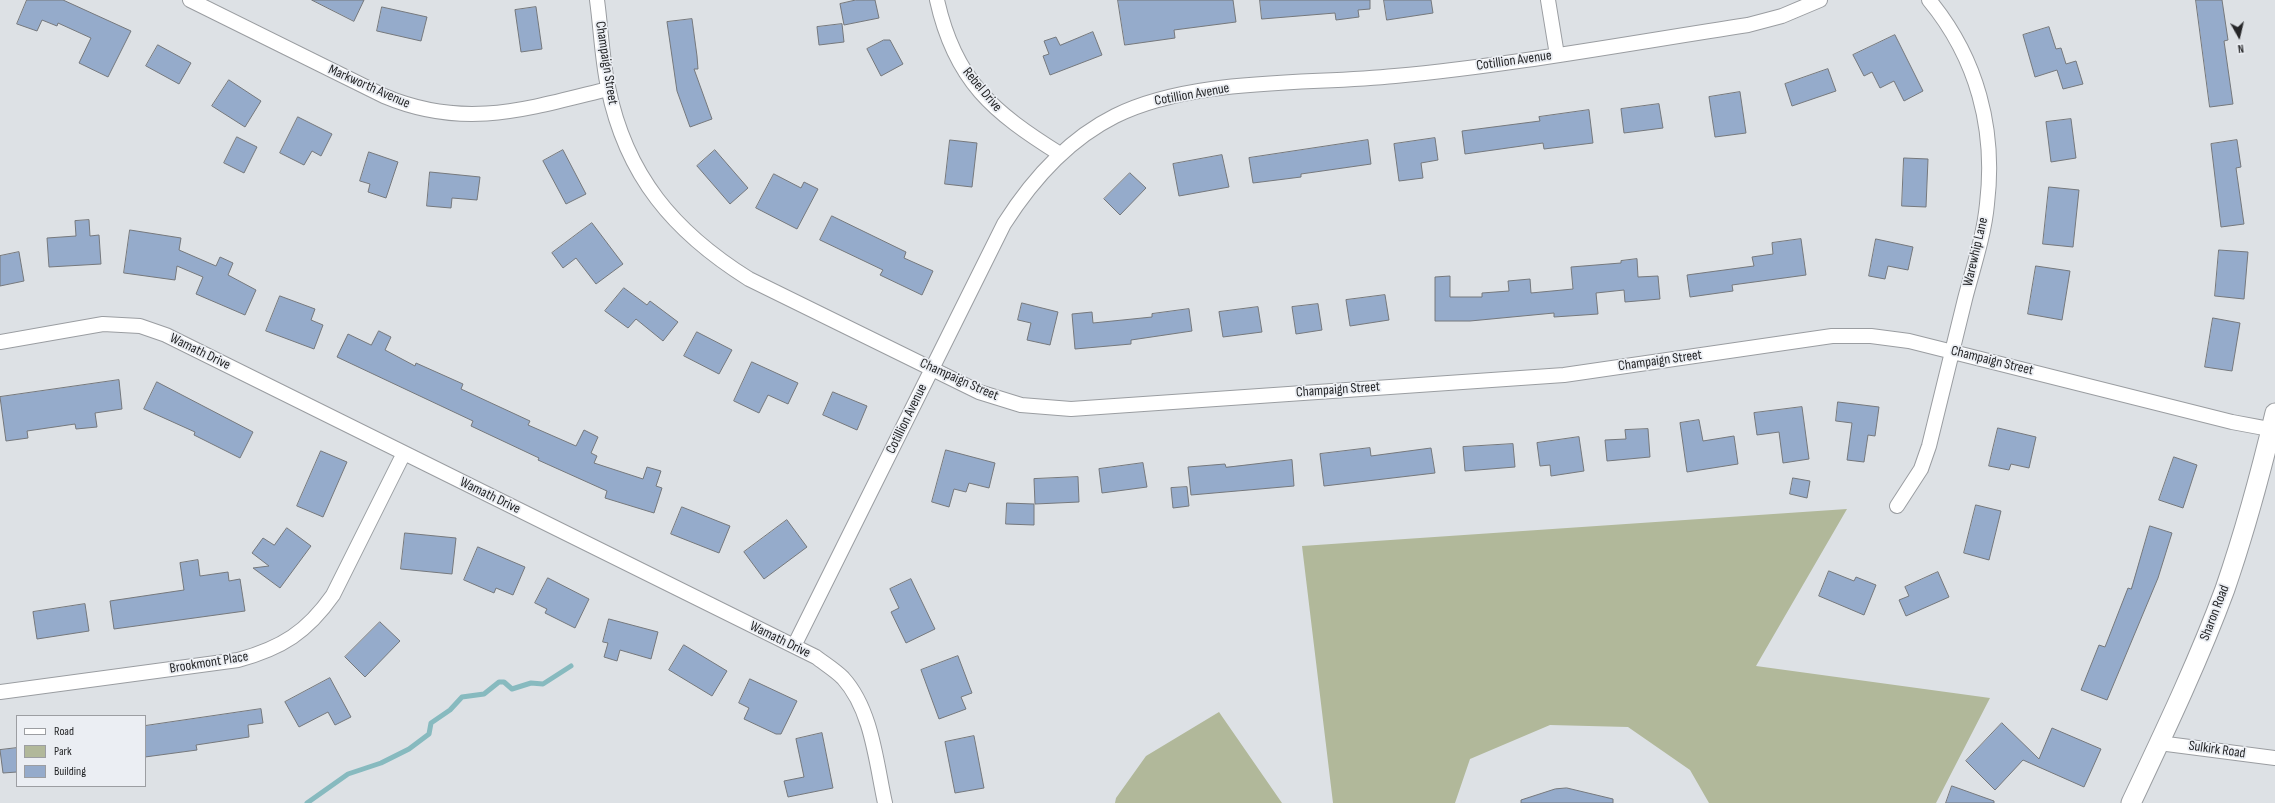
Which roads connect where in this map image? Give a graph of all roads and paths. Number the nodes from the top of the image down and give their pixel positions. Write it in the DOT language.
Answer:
graph roads {
  1 [pos="190,0"];
  2 [pos="597,0"];
  3 [pos="937,0"];
  4 [pos="1548,0"];
  5 [pos="1820,0"];
  6 [pos="1929,0"];
  7 [pos="1557,55"];
  8 [pos="608,89"];
  9 [pos="1060,154"];
  10 [pos="0,342"];
  11 [pos="1952,351"];
  12 [pos="932,369"];
  13 [pos="2274,424"];
  14 [pos="404,453"];
  15 [pos="1897,506"];
  16 [pos="794,646"];
  17 [pos="0,692"];
  18 [pos="2159,743"];
  19 [pos="2275,758"];
  20 [pos="885,803"];
  21 [pos="2130,803"];
  1 -- 8 [label="street, Markworth Avenue"];
  2 -- 8 [label="street, Champaign Street"];
  3 -- 9 [label="street, Rebel Drive"];
  4 -- 7 [label="street"];
  5 -- 7 [label="street, Cotillion Avenue"];
  6 -- 11 [label="street, Warewhip Lane"];
  7 -- 9 [label="street, Cotillion Avenue"];
  8 -- 12 [label="street, Champaign Street"];
  9 -- 12 [label="street, Cotillion Avenue"];
  10 -- 14 [label="street, Wamath Drive"];
  11 -- 12 [label="street, Champaign Street"];
  11 -- 13 [label="street, Champaign Street"];
  11 -- 15 [label="street, Warewhip Lane"];
  12 -- 16 [label="street, Cotillion Avenue"];
  13 -- 18 [label="main road, Sharon Road"];
  14 -- 16 [label="street, Wamath Drive"];
  14 -- 17 [label="street, Brookmont Place"];
  16 -- 20 [label="street, Wamath Drive"];
  18 -- 19 [label="street, Sulkirk Road"];
  18 -- 21 [label="main road, Sharon Road"];
}
